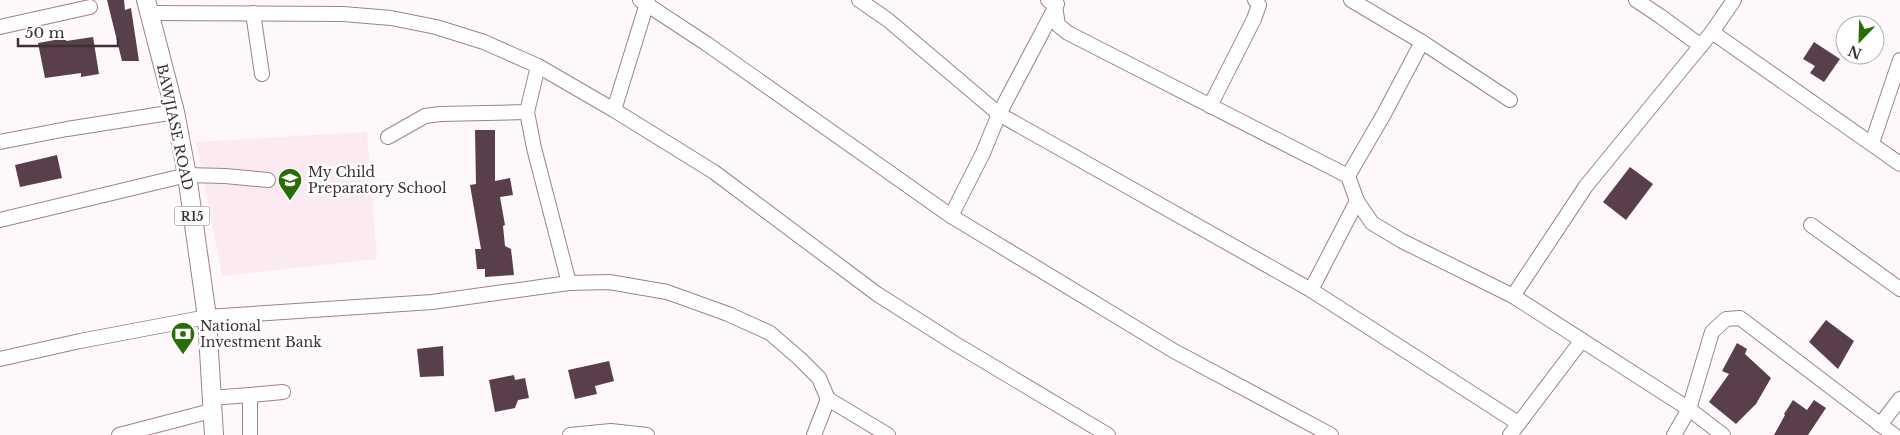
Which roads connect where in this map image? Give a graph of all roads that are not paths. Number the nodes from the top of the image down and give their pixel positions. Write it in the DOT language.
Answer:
graph roads {
  1 [pos="859,0"];
  2 [pos="1255,0"];
  3 [pos="1353,0"];
  4 [pos="1636,0"];
  5 [pos="1734,0"];
  6 [pos="645,2"];
  7 [pos="1054,2"];
  8 [pos="90,7"];
  9 [pos="148,7"];
  10 [pos="253,13"];
  11 [pos="0,27"];
  12 [pos="1712,32"];
  13 [pos="1422,42"];
  14 [pos="1701,46"];
  15 [pos="1900,60"];
  16 [pos="538,66"];
  17 [pos="262,74"];
  18 [pos="1510,100"];
  19 [pos="1210,106"];
  20 [pos="614,110"];
  21 [pos="175,112"];
  22 [pos="527,112"];
  23 [pos="999,114"];
  24 [pos="388,138"];
  25 [pos="0,142"];
  26 [pos="1872,143"];
  27 [pos="1900,164"];
  28 [pos="187,175"];
  29 [pos="1348,176"];
  30 [pos="268,180"];
  31 [pos="1357,201"];
  32 [pos="951,216"];
  33 [pos="0,220"];
  34 [pos="1811,225"];
  35 [pos="569,283"];
  36 [pos="1900,289"];
  37 [pos="1311,290"];
  38 [pos="1513,296"];
  39 [pos="207,318"];
  40 [pos="1582,340"];
  41 [pos="0,359"];
  42 [pos="283,392"];
  43 [pos="250,395"];
  44 [pos="1900,399"];
  45 [pos="828,400"];
  46 [pos="211,404"];
  47 [pos="1690,409"];
  48 [pos="1518,423"];
  49 [pos="1880,425"];
  50 [pos="119,435"];
  51 [pos="214,435"];
  52 [pos="250,435"];
  53 [pos="570,435"];
  54 [pos="647,435"];
  55 [pos="814,435"];
  56 [pos="888,435"];
  57 [pos="1108,435"];
  58 [pos="1331,435"];
  59 [pos="1510,435"];
  60 [pos="1674,435"];
  61 [pos="1723,435"];
  62 [pos="1894,435"];
  1 -- 23 [label="street"];
  2 -- 19 [label="street"];
  3 -- 13 [label="street"];
  4 -- 14 [label="street"];
  5 -- 12 [label="street"];
  6 -- 20 [label="street"];
  6 -- 32 [label="street"];
  7 -- 19 [label="street"];
  7 -- 23 [label="street"];
  8 -- 11 [label="street"];
  9 -- 10 [label="street"];
  9 -- 21 [label="main road, BAWJIASE ROAD / R15"];
  10 -- 16 [label="street"];
  10 -- 17 [label="street"];
  12 -- 14 [label="street"];
  12 -- 26 [label="street"];
  13 -- 18 [label="street"];
  13 -- 29 [label="street"];
  14 -- 38 [label="street"];
  15 -- 26 [label="street"];
  16 -- 20 [label="street"];
  16 -- 22 [label="street"];
  19 -- 29 [label="street"];
  20 -- 57 [label="street"];
  21 -- 25 [label="street"];
  21 -- 28 [label="main road, BAWJIASE ROAD / R15"];
  22 -- 24 [label="street"];
  22 -- 35 [label="street"];
  23 -- 32 [label="street"];
  23 -- 37 [label="street"];
  26 -- 27 [label="street"];
  28 -- 30 [label="street"];
  28 -- 33 [label="street"];
  28 -- 39 [label="main road, BAWJIASE ROAD / R15"];
  29 -- 31 [label="street"];
  31 -- 37 [label="street"];
  31 -- 38 [label="street"];
  32 -- 58 [label="street"];
  34 -- 36 [label="street"];
  35 -- 39 [label="street"];
  35 -- 45 [label="street"];
  37 -- 48 [label="street"];
  38 -- 40 [label="street"];
  39 -- 41 [label="street"];
  39 -- 46 [label="main road, BAWJIASE ROAD / R15"];
  40 -- 47 [label="street"];
  40 -- 48 [label="street"];
  42 -- 43 [label="street"];
  43 -- 46 [label="street"];
  43 -- 52 [label="street"];
  44 -- 49 [label="street"];
  45 -- 55 [label="street"];
  45 -- 56 [label="street"];
  46 -- 50 [label="street"];
  46 -- 51 [label="main road, BAWJIASE ROAD / R15"];
  47 -- 49 [label="street"];
  47 -- 60 [label="street"];
  47 -- 61 [label="street"];
  48 -- 59 [label="street"];
  49 -- 62 [label="street"];
  53 -- 54 [label="street"];
}
